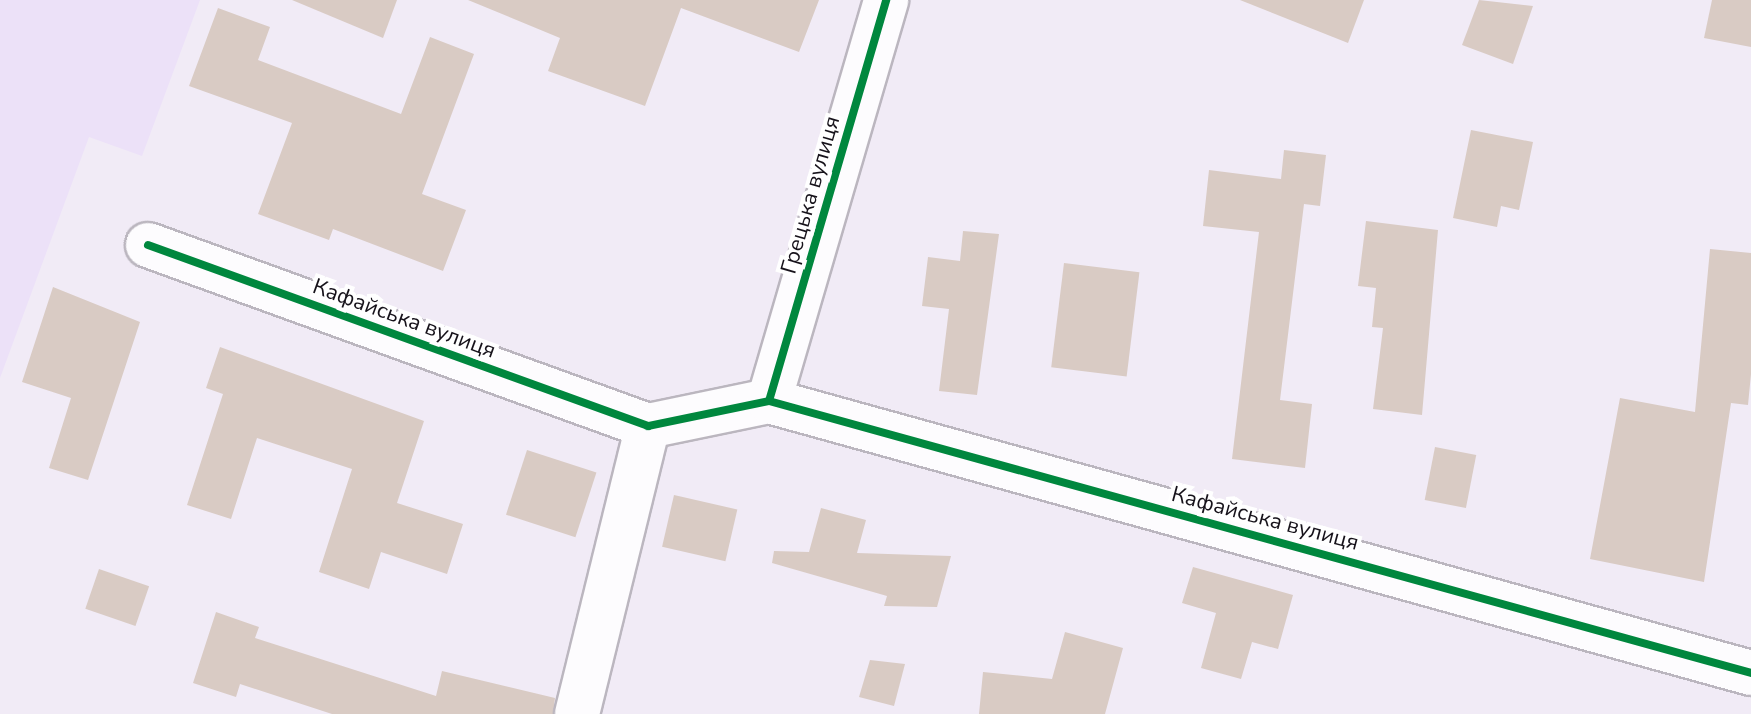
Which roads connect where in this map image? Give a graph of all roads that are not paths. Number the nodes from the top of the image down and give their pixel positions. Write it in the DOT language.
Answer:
graph roads {
  1 [pos="886,0"];
  2 [pos="148,245"];
  3 [pos="769,401"];
  4 [pos="648,426"];
  5 [pos="1751,673"];
  6 [pos="577,714"];
  1 -- 3 [label="street, Грецька вулиця"];
  2 -- 4 [label="street, Кафайська вулиця"];
  3 -- 4 [label="street"];
  3 -- 5 [label="street, Кафайська вулиця"];
  4 -- 6 [label="street"];
}
